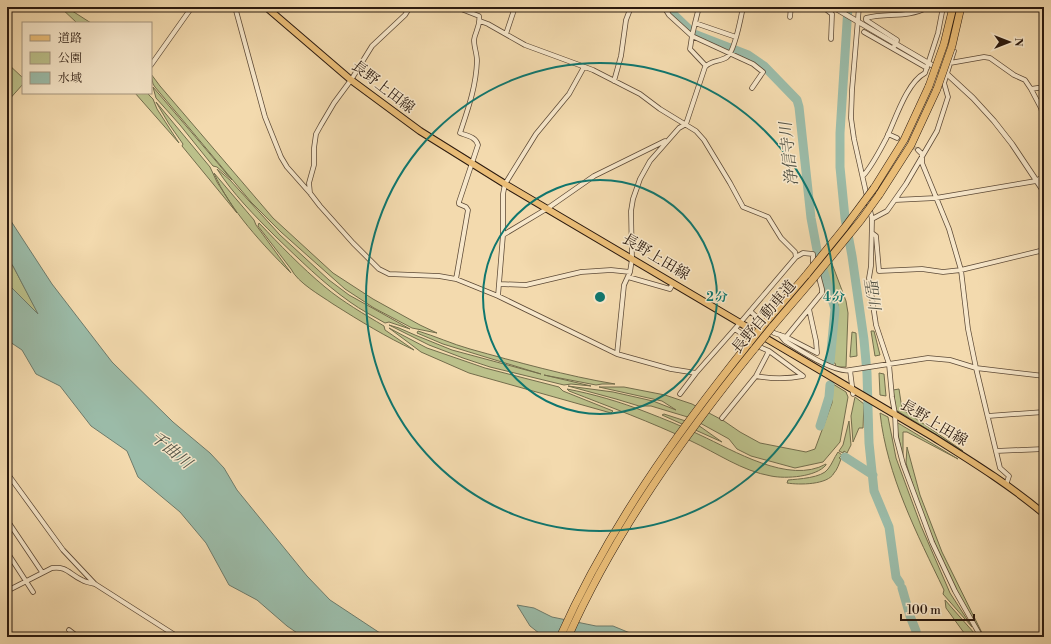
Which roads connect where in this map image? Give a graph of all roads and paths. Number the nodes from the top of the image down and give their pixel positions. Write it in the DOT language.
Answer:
graph roads {
  1 [pos="192,7"];
  2 [pos="235,7"];
  3 [pos="266,7"];
  4 [pos="410,7"];
  5 [pos="456,7"];
  6 [pos="515,7"];
  7 [pos="631,7"];
  8 [pos="664,7"];
  9 [pos="699,7"];
  10 [pos="743,7"];
  11 [pos="791,7"];
  12 [pos="822,7"];
  13 [pos="832,7"];
  14 [pos="859,7"];
  15 [pos="928,7"];
  16 [pos="943,7"];
  17 [pos="953,7"];
  18 [pos="962,7"];
  19 [pos="839,10"];
  20 [pos="790,16"];
  21 [pos="480,21"];
  22 [pos="857,22"];
  23 [pos="695,23"];
  24 [pos="864,32"];
  25 [pos="506,34"];
  26 [pos="692,36"];
  27 [pos="736,37"];
  28 [pos="832,39"];
  29 [pos="895,46"];
  30 [pos="731,53"];
  31 [pos="950,63"];
  32 [pos="152,64"];
  33 [pos="928,65"];
  34 [pos="706,66"];
  35 [pos="584,67"];
  36 [pos="947,74"];
  37 [pos="351,80"];
  38 [pos="614,81"];
  39 [pos="752,88"];
  40 [pos="1044,88"];
  41 [pos="1031,89"];
  42 [pos="1044,119"];
  43 [pos="686,124"];
  44 [pos="888,134"];
  45 [pos="897,138"];
  46 [pos="668,140"];
  47 [pos="918,150"];
  48 [pos="922,154"];
  49 [pos="472,163"];
  50 [pos="863,176"];
  51 [pos="1044,176"];
  52 [pos="1036,180"];
  53 [pos="505,184"];
  54 [pos="1044,192"];
  55 [pos="310,193"];
  56 [pos="936,198"];
  57 [pos="895,200"];
  58 [pos="548,208"];
  59 [pos="872,219"];
  60 [pos="872,233"];
  61 [pos="503,235"];
  62 [pos="1044,250"];
  63 [pos="796,257"];
  64 [pos="632,259"];
  65 [pos="961,270"];
  66 [pos="630,272"];
  67 [pos="810,276"];
  68 [pos="628,277"];
  69 [pos="456,279"];
  70 [pos="673,283"];
  71 [pos="500,284"];
  72 [pos="498,296"];
  73 [pos="809,309"];
  74 [pos="750,311"];
  75 [pos="740,323"];
  76 [pos="735,328"];
  77 [pos="780,335"];
  78 [pos="786,337"];
  79 [pos="769,351"];
  80 [pos="617,354"];
  81 [pos="887,364"];
  82 [pos="976,368"];
  83 [pos="853,369"];
  84 [pos="696,373"];
  85 [pos="756,376"];
  86 [pos="1044,376"];
  87 [pos="854,391"];
  88 [pos="680,394"];
  89 [pos="705,404"];
  90 [pos="1044,412"];
  91 [pos="895,414"];
  92 [pos="988,416"];
  93 [pos="722,418"];
  94 [pos="1044,449"];
  95 [pos="996,451"];
  96 [pos="7,473"];
  97 [pos="1006,485"];
  98 [pos="1044,514"];
  99 [pos="7,520"];
  100 [pos="7,552"];
  101 [pos="12,559"];
  102 [pos="7,562"];
  103 [pos="42,572"];
  104 [pos="26,581"];
  105 [pos="95,584"];
  106 [pos="7,591"];
  107 [pos="33,592"];
  108 [pos="69,630"];
  109 [pos="78,637"];
  110 [pos="178,637"];
  111 [pos="560,637"];
  112 [pos="568,637"];
  113 [pos="981,637"];
  1 -- 32 [label="street"];
  2 -- 55 [label="street"];
  3 -- 37 [label="main road, 長野上田線"];
  4 -- 37 [label="street"];
  5 -- 21 [label="street"];
  6 -- 25 [label="street"];
  7 -- 38 [label="street"];
  8 -- 26 [label="street"];
  9 -- 23 [label="street"];
  10 -- 27 [label="street"];
  11 -- 20 [label="street"];
  12 -- 28 [label="street"];
  13 -- 19 [label="street"];
  14 -- 22 [label="street"];
  15 -- 29 [label="street"];
  16 -- 33 [label="street"];
  17 -- 67 [label="highway, 長野自動車道, bridge"];
  18 -- 31 [label="street"];
  18 -- 67 [label="highway, 長野自動車道, bridge"];
  19 -- 22 [label="street"];
  21 -- 25 [label="street"];
  21 -- 49 [label="street"];
  22 -- 29 [label="street"];
  22 -- 50 [label="street"];
  23 -- 26 [label="street"];
  23 -- 27 [label="street"];
  24 -- 29 [label="street"];
  25 -- 35 [label="street"];
  26 -- 30 [label="street"];
  26 -- 34 [label="street"];
  27 -- 30 [label="street"];
  29 -- 33 [label="street"];
  30 -- 34 [label="street"];
  30 -- 39 [label="street"];
  31 -- 36 [label="street"];
  31 -- 41 [label="street"];
  33 -- 36 [label="street"];
  33 -- 44 [label="street"];
  34 -- 43 [label="street"];
  35 -- 38 [label="street"];
  35 -- 53 [label="street"];
  36 -- 48 [label="street"];
  36 -- 52 [label="street"];
  37 -- 49 [label="main road, 長野上田線"];
  37 -- 55 [label="street"];
  38 -- 43 [label="street"];
  40 -- 41 [label="street"];
  41 -- 42 [label="street"];
  43 -- 46 [label="street"];
  43 -- 63 [label="street"];
  44 -- 45 [label="street"];
  44 -- 50 [label="street"];
  46 -- 58 [label="street"];
  46 -- 64 [label="street"];
  47 -- 48 [label="street"];
  48 -- 56 [label="street"];
  48 -- 57 [label="street"];
  49 -- 53 [label="main road, 長野上田線"];
  49 -- 69 [label="street"];
  50 -- 59 [label="street"];
  51 -- 52 [label="street"];
  52 -- 54 [label="street"];
  52 -- 56 [label="street"];
  53 -- 58 [label="main road, 長野上田線"];
  53 -- 61 [label="street"];
  55 -- 69 [label="street"];
  56 -- 57 [label="street"];
  56 -- 65 [label="street"];
  57 -- 59 [label="street"];
  58 -- 61 [label="street"];
  58 -- 64 [label="main road, 長野上田線"];
  59 -- 60 [label="street"];
  60 -- 65 [label="street"];
  60 -- 81 [label="street"];
  61 -- 71 [label="street"];
  62 -- 65 [label="street"];
  63 -- 73 [label="street"];
  63 -- 74 [label="street"];
  64 -- 66 [label="street"];
  64 -- 70 [label="main road, 長野上田線"];
  65 -- 82 [label="street"];
  66 -- 68 [label="street"];
  66 -- 71 [label="street"];
  67 -- 89 [label="highway, 長野自動車道, bridge"];
  68 -- 70 [label="street"];
  68 -- 80 [label="street"];
  69 -- 72 [label="street"];
  70 -- 75 [label="main road, 長野上田線"];
  71 -- 72 [label="street"];
  72 -- 80 [label="street"];
  73 -- 78 [label="street"];
  73 -- 78 [label="street"];
  74 -- 75 [label="street"];
  74 -- 77 [label="street"];
  75 -- 76 [label="street"];
  75 -- 87 [label="main road, 長野上田線"];
  76 -- 79 [label="street"];
  76 -- 84 [label="street"];
  77 -- 78 [label="street"];
  77 -- 83 [label="street"];
  79 -- 85 [label="street"];
  79 -- 85 [label="street"];
  80 -- 84 [label="street"];
  81 -- 82 [label="street"];
  81 -- 83 [label="street"];
  81 -- 91 [label="street"];
  82 -- 86 [label="street"];
  82 -- 92 [label="street"];
  83 -- 87 [label="street"];
  84 -- 88 [label="street"];
  85 -- 93 [label="street"];
  87 -- 91 [label="main road, 長野上田線"];
  89 -- 111 [label="highway, 長野自動車道"];
  89 -- 112 [label="highway, 長野自動車道"];
  90 -- 92 [label="street"];
  91 -- 97 [label="main road, 長野上田線"];
  91 -- 113 [label="street"];
  92 -- 95 [label="street"];
  94 -- 95 [label="street"];
  95 -- 97 [label="street"];
  96 -- 105 [label="street"];
  97 -- 98 [label="main road, 長野上田線"];
  99 -- 103 [label="street"];
  100 -- 101 [label="street"];
  101 -- 102 [label="street"];
  101 -- 104 [label="street"];
  103 -- 104 [label="street"];
  103 -- 105 [label="street"];
  104 -- 106 [label="street"];
  104 -- 107 [label="street"];
  105 -- 110 [label="street"];
  108 -- 109 [label="street"];
}
